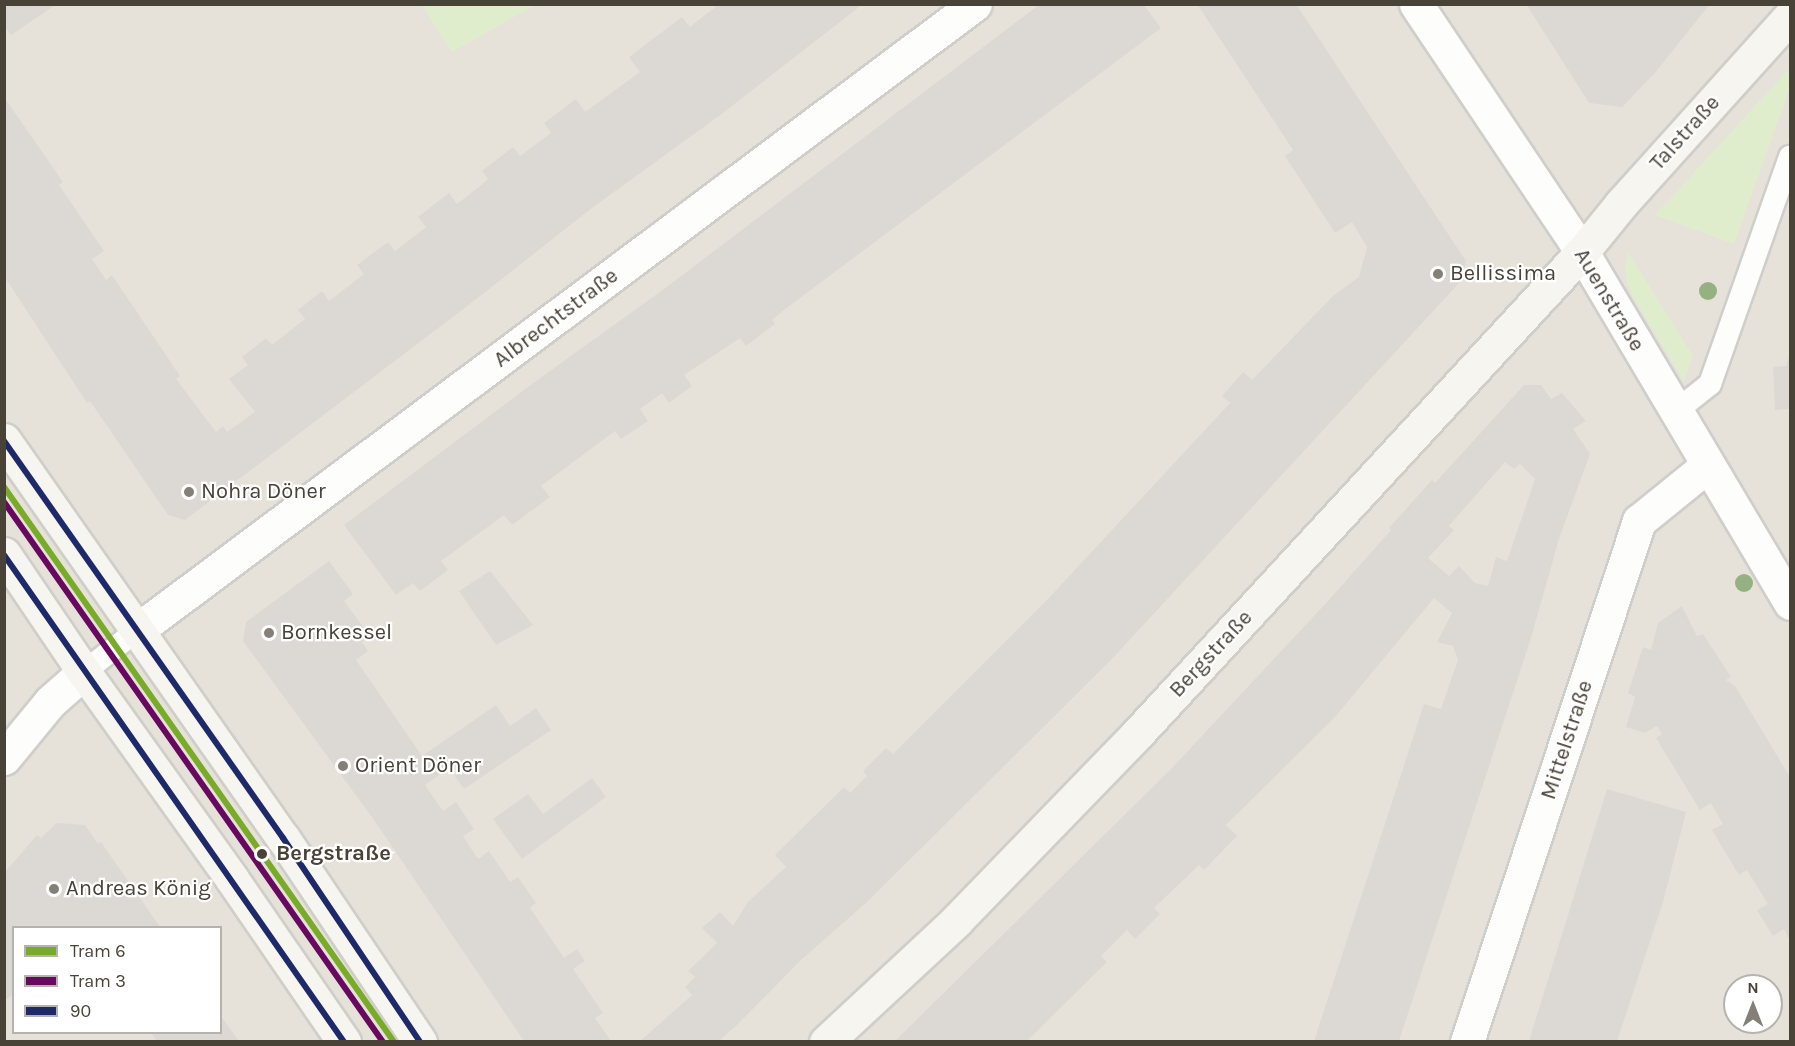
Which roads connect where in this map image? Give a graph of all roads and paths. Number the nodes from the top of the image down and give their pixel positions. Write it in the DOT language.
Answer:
graph roads {
  1 [pos="975,4"];
  2 [pos="1416,4"];
  3 [pos="1791,16"];
  4 [pos="1791,157"];
  5 [pos="1582,252"];
  6 [pos="1675,412"];
  7 [pos="4,440"];
  8 [pos="1707,466"];
  9 [pos="4,554"];
  10 [pos="1791,603"];
  11 [pos="136,631"];
  12 [pos="84,672"];
  13 [pos="4,758"];
  14 [pos="344,1041"];
  15 [pos="420,1041"];
  16 [pos="826,1041"];
  17 [pos="1467,1041"];
  1 -- 11 [label="street, Albrechtstraße"];
  2 -- 5 [label="street, Auenstraße"];
  3 -- 5 [label="main road, Talstraße"];
  4 -- 6 [label="lane"];
  5 -- 6 [label="street, Auenstraße"];
  5 -- 16 [label="main road, Bergstraße"];
  6 -- 8 [label="street, Auenstraße"];
  7 -- 11 [label="main road"];
  8 -- 10 [label="street, Auenstraße"];
  8 -- 17 [label="street, Mittelstraße"];
  9 -- 12 [label="main road"];
  11 -- 12 [label="lane"];
  11 -- 15 [label="main road"];
  12 -- 13 [label="street"];
  12 -- 14 [label="main road"];
}
